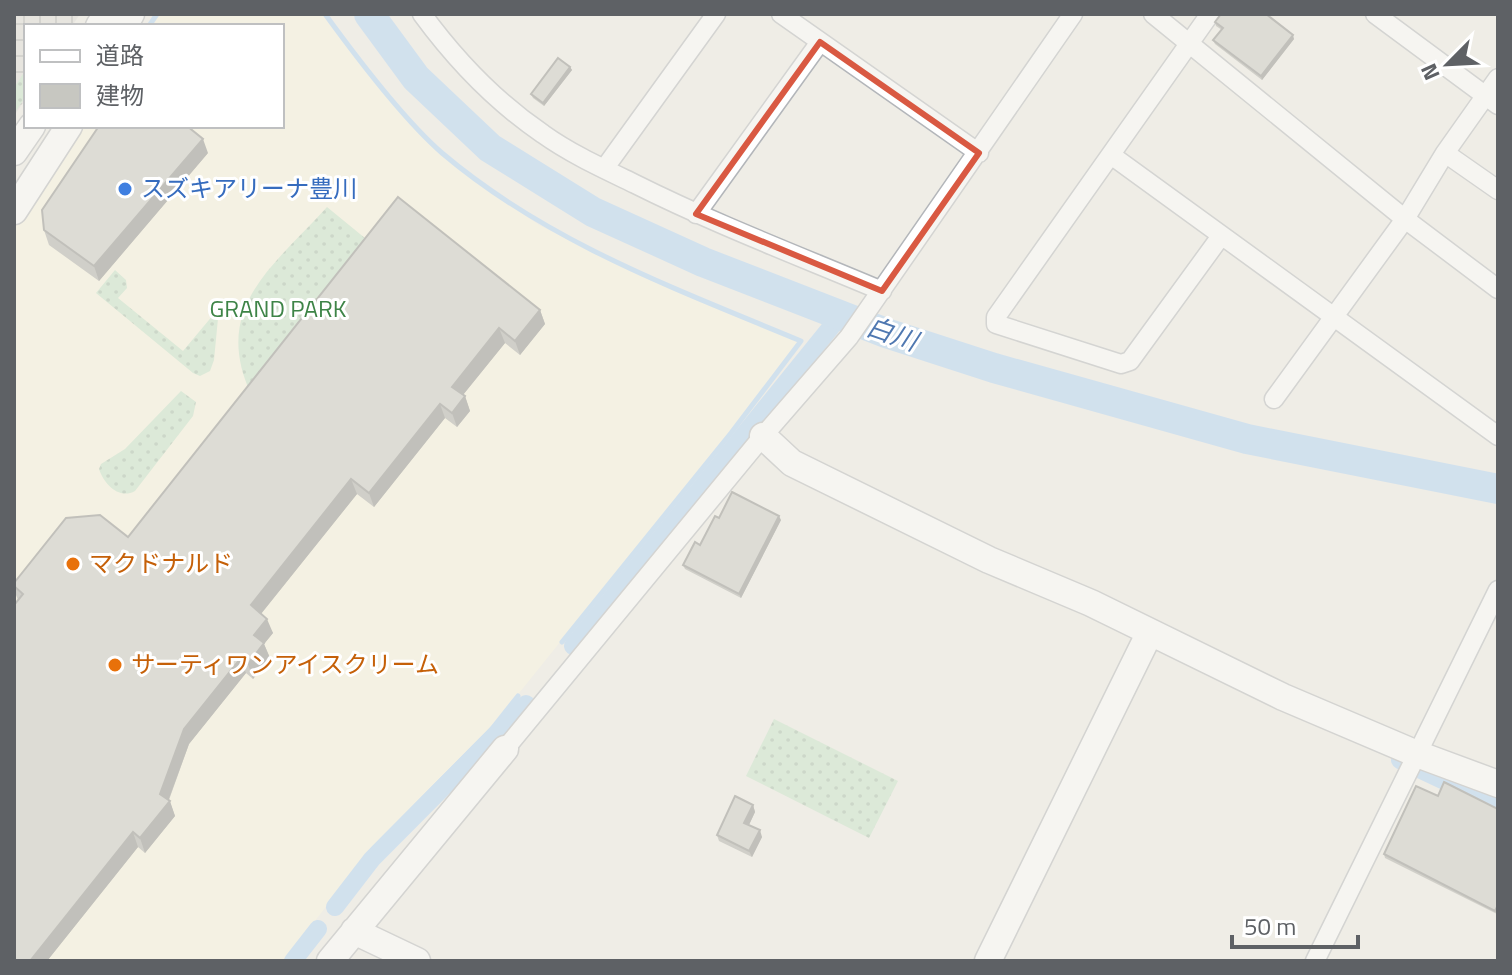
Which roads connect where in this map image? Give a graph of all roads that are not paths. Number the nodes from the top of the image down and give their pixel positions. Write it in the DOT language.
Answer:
graph roads {
  1 [pos="422,14"];
  2 [pos="716,14"];
  3 [pos="781,14"];
  4 [pos="1073,14"];
  5 [pos="1153,14"];
  6 [pos="1210,14"];
  7 [pos="1375,14"];
  8 [pos="820,42"];
  9 [pos="1190,42"];
  10 [pos="1498,78"];
  11 [pos="1491,101"];
  12 [pos="31,128"];
  13 [pos="53,128"];
  14 [pos="68,128"];
  15 [pos="14,152"];
  16 [pos="979,153"];
  17 [pos="1445,153"];
  18 [pos="1111,155"];
  19 [pos="604,169"];
  20 [pos="14,185"];
  21 [pos="1498,190"];
  22 [pos="14,211"];
  23 [pos="696,214"];
  24 [pos="1405,219"];
  25 [pos="1221,236"];
  26 [pos="1498,289"];
  27 [pos="877,298"];
  28 [pos="1333,316"];
  29 [pos="1274,399"];
  30 [pos="763,436"];
  31 [pos="1498,436"];
  32 [pos="1498,590"];
  33 [pos="1147,638"];
  34 [pos="505,749"];
  35 [pos="1413,762"];
  36 [pos="1498,784"];
  37 [pos="354,931"];
  38 [pos="330,961"];
  39 [pos="417,961"];
  40 [pos="988,961"];
  41 [pos="1315,961"];
  1 -- 19 [label="street"];
  2 -- 19 [label="street"];
  3 -- 8 [label="street"];
  4 -- 16 [label="street"];
  5 -- 9 [label="street"];
  6 -- 9 [label="street"];
  7 -- 11 [label="street"];
  8 -- 16 [label="street"];
  8 -- 23 [label="street"];
  9 -- 18 [label="street"];
  9 -- 24 [label="street"];
  10 -- 11 [label="street"];
  11 -- 17 [label="street"];
  12 -- 15 [label="street"];
  13 -- 20 [label="street"];
  14 -- 22 [label="street"];
  16 -- 27 [label="street"];
  17 -- 21 [label="street"];
  17 -- 24 [label="street"];
  18 -- 25 [label="street"];
  18 -- 25 [label="street"];
  19 -- 23 [label="street"];
  23 -- 27 [label="street"];
  24 -- 26 [label="street"];
  24 -- 28 [label="street"];
  25 -- 28 [label="street"];
  27 -- 30 [label="street"];
  28 -- 29 [label="street"];
  28 -- 31 [label="street"];
  30 -- 33 [label="street"];
  30 -- 34 [label="street"];
  32 -- 35 [label="street"];
  33 -- 35 [label="street"];
  33 -- 40 [label="street"];
  34 -- 37 [label="street"];
  35 -- 36 [label="street"];
  35 -- 41 [label="street"];
  37 -- 38 [label="street"];
  37 -- 39 [label="street"];
}
